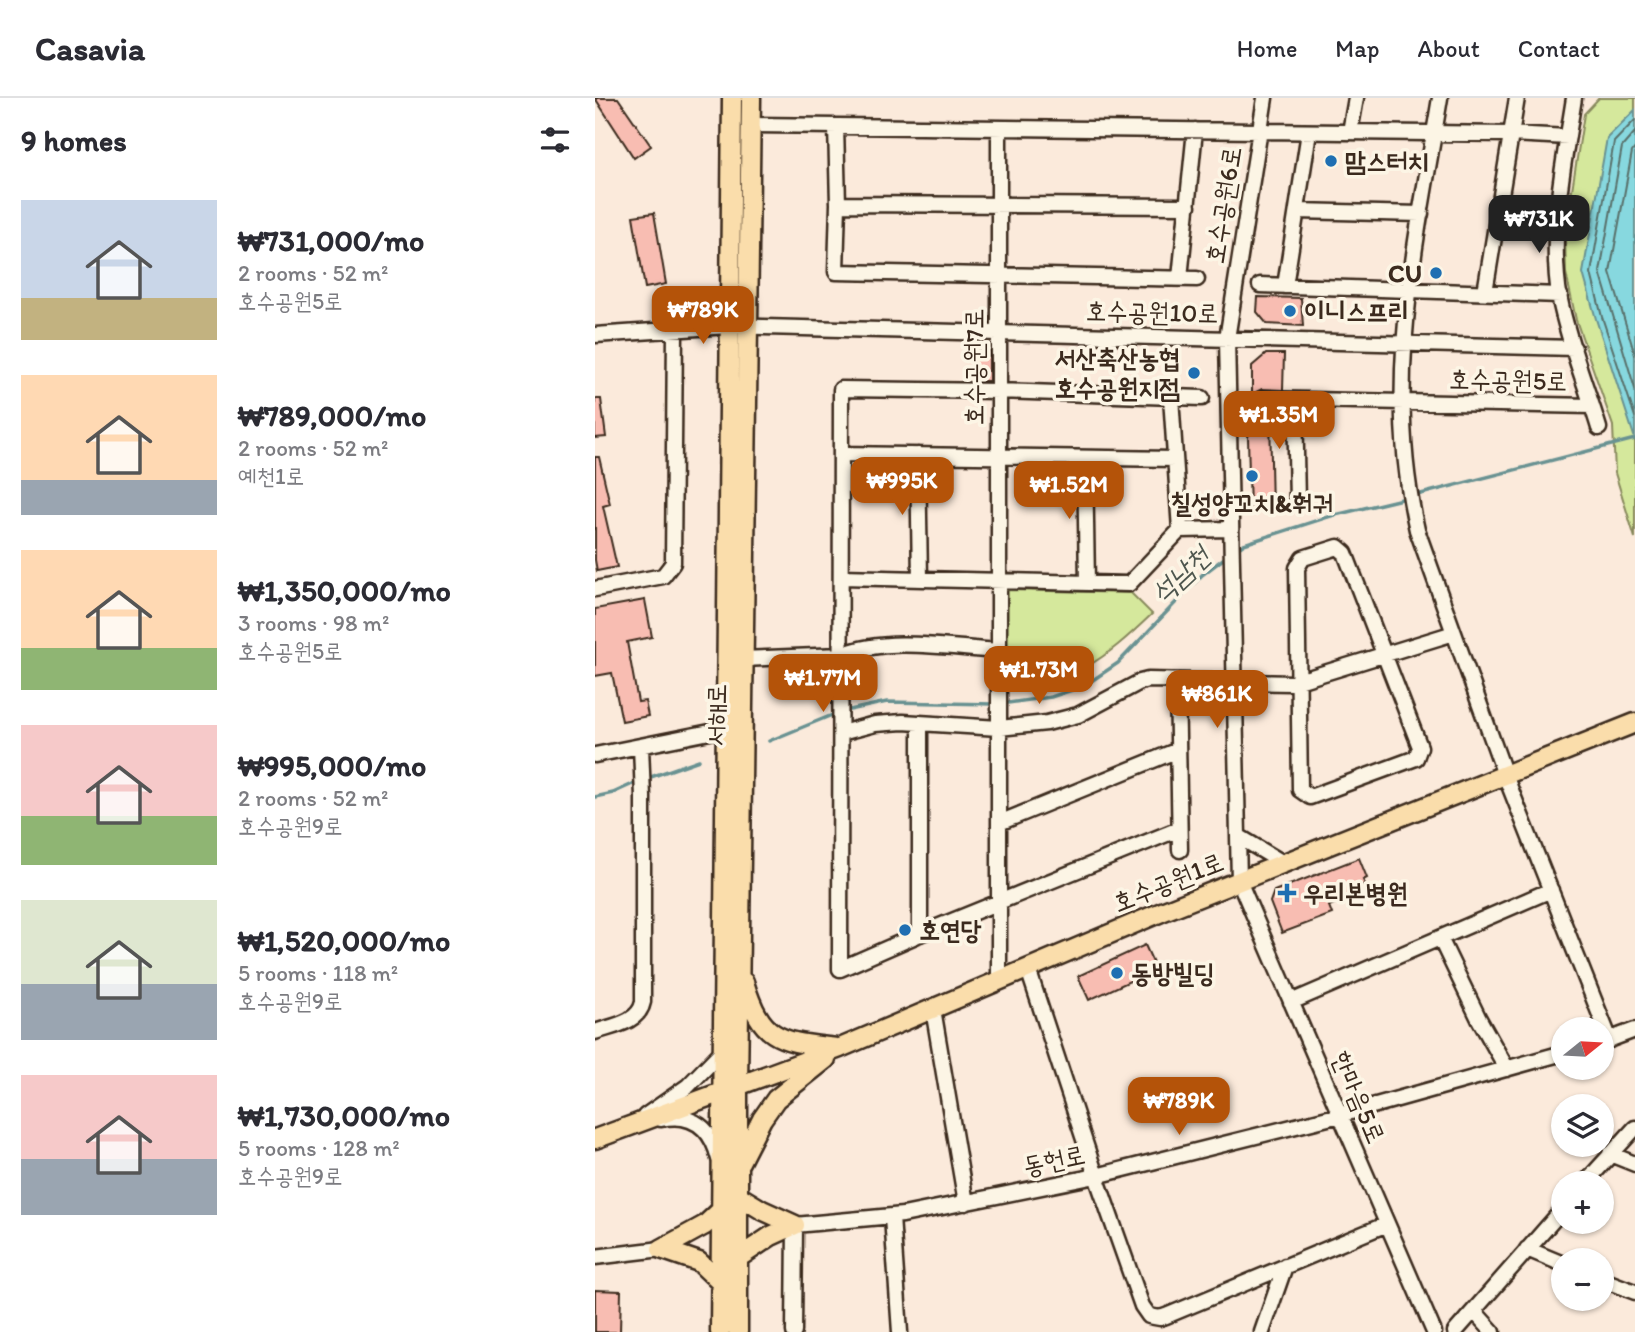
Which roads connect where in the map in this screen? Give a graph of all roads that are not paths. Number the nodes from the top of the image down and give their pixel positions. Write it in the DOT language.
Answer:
graph roads {
  1 [pos="732,98"];
  2 [pos="751,98"];
  3 [pos="1265,98"];
  4 [pos="1356,98"];
  5 [pos="1440,98"];
  6 [pos="1517,98"];
  7 [pos="1574,98"];
  8 [pos="750,125"];
  9 [pos="836,126"];
  10 [pos="999,128"];
  11 [pos="1195,130"];
  12 [pos="1259,131"];
  13 [pos="1309,132"];
  14 [pos="1350,132"];
  15 [pos="1434,133"];
  16 [pos="1511,134"];
  17 [pos="1568,137"];
  18 [pos="838,204"];
  19 [pos="999,205"];
  20 [pos="1188,206"];
  21 [pos="1297,211"];
  22 [pos="1421,214"];
  23 [pos="999,276"];
  24 [pos="1180,278"];
  25 [pos="1196,279"];
  26 [pos="1260,285"];
  27 [pos="1285,286"];
  28 [pos="1408,290"];
  29 [pos="1485,292"];
  30 [pos="1560,295"];
  31 [pos="737,327"];
  32 [pos="675,330"];
  33 [pos="999,333"];
  34 [pos="595,335"];
  35 [pos="1227,338"];
  36 [pos="1402,344"];
  37 [pos="1574,348"];
  38 [pos="999,391"];
  39 [pos="1171,397"];
  40 [pos="1202,397"];
  41 [pos="1262,399"];
  42 [pos="1296,400"];
  43 [pos="1401,402"];
  44 [pos="1592,406"];
  45 [pos="1599,428"];
  46 [pos="841,454"];
  47 [pos="918,455"];
  48 [pos="999,456"];
  49 [pos="1085,458"];
  50 [pos="1175,459"];
  51 [pos="1297,503"];
  52 [pos="1231,528"];
  53 [pos="1181,530"];
  54 [pos="841,577"];
  55 [pos="920,579"];
  56 [pos="999,582"];
  57 [pos="1087,583"];
  58 [pos="595,589"];
  59 [pos="1454,633"];
  60 [pos="999,651"];
  61 [pos="841,655"];
  62 [pos="1384,655"];
  63 [pos="743,659"];
  64 [pos="1177,681"];
  65 [pos="1298,681"];
  66 [pos="1234,683"];
  67 [pos="999,722"];
  68 [pos="920,723"];
  69 [pos="1635,723"];
  70 [pos="725,729"];
  71 [pos="841,733"];
  72 [pos="641,746"];
  73 [pos="1178,750"];
  74 [pos="595,755"];
  75 [pos="1506,775"];
  76 [pos="999,824"];
  77 [pos="1179,829"];
  78 [pos="1238,836"];
  79 [pos="1180,850"];
  80 [pos="1283,863"];
  81 [pos="1239,881"];
  82 [pos="1551,890"];
  83 [pos="999,902"];
  84 [pos="920,934"];
  85 [pos="1440,938"];
  86 [pos="740,964"];
  87 [pos="1028,970"];
  88 [pos="999,982"];
  89 [pos="1291,1002"];
  90 [pos="933,1009"];
  91 [pos="1597,1017"];
  92 [pos="1635,1030"];
  93 [pos="595,1032"];
  94 [pos="1614,1038"];
  95 [pos="840,1048"];
  96 [pos="722,1051"];
  97 [pos="1551,1056"];
  98 [pos="1507,1069"];
  99 [pos="730,1088"];
  100 [pos="1340,1115"];
  101 [pos="632,1125"];
  102 [pos="1635,1128"];
  103 [pos="595,1139"];
  104 [pos="1614,1150"];
  105 [pos="1614,1156"];
  106 [pos="1607,1157"];
  107 [pos="1635,1164"];
  108 [pos="729,1165"];
  109 [pos="1595,1171"];
  110 [pos="1096,1177"];
  111 [pos="739,1196"];
  112 [pos="966,1203"];
  113 [pos="720,1211"];
  114 [pos="892,1217"];
  115 [pos="1551,1222"];
  116 [pos="1387,1224"];
  117 [pos="795,1225"];
  118 [pos="661,1249"];
  119 [pos="1527,1249"];
  120 [pos="595,1257"];
  121 [pos="738,1258"];
  122 [pos="1551,1259"];
  123 [pos="1285,1266"];
  124 [pos="720,1282"];
  125 [pos="1614,1284"];
  126 [pos="1635,1292"];
  127 [pos="1474,1311"];
  128 [pos="720,1332"];
  129 [pos="739,1332"];
  130 [pos="793,1332"];
  131 [pos="900,1332"];
  132 [pos="1262,1332"];
  133 [pos="1434,1332"];
  134 [pos="1455,1332"];
  135 [pos="1493,1332"];
  1 -- 31 [label="main road, 서해로"];
  2 -- 8 [label="main road, 서해로"];
  3 -- 12 [label="street, 호수공원6로"];
  4 -- 14 [label="street"];
  5 -- 15 [label="street"];
  6 -- 16 [label="street"];
  7 -- 17 [label="street, 호수공원5로"];
  8 -- 9 [label="street"];
  8 -- 31 [label="main road, 서해로"];
  9 -- 10 [label="street"];
  9 -- 18 [label="street"];
  10 -- 11 [label="street"];
  10 -- 19 [label="street, 호수공원7로"];
  11 -- 12 [label="street"];
  11 -- 20 [label="street"];
  12 -- 13 [label="street"];
  12 -- 35 [label="street, 호수공원6로"];
  13 -- 14 [label="street"];
  13 -- 21 [label="street"];
  14 -- 15 [label="street"];
  15 -- 16 [label="street"];
  15 -- 22 [label="street"];
  16 -- 17 [label="street"];
  16 -- 29 [label="street"];
  17 -- 30 [label="street, 호수공원5로"];
  18 -- 19 [label="street"];
  18 -- 23 [label="street"];
  19 -- 20 [label="street"];
  19 -- 23 [label="street, 호수공원7로"];
  20 -- 24 [label="street"];
  21 -- 22 [label="street"];
  21 -- 27 [label="street"];
  22 -- 28 [label="street"];
  23 -- 24 [label="street"];
  23 -- 33 [label="street, 호수공원7로"];
  24 -- 25 [label="street"];
  26 -- 27 [label="street"];
  27 -- 28 [label="street"];
  28 -- 29 [label="street"];
  28 -- 36 [label="street"];
  29 -- 30 [label="street"];
  30 -- 37 [label="street, 호수공원5로"];
  31 -- 32 [label="street, 호수공원10로"];
  31 -- 33 [label="street, 호수공원10로"];
  31 -- 63 [label="main road, 서해로"];
  31 -- 70 [label="main road, 서해로"];
  32 -- 34 [label="street, 호수공원10로"];
  32 -- 58 [label="street"];
  33 -- 35 [label="street, 호수공원10로"];
  33 -- 38 [label="street, 호수공원7로"];
  35 -- 36 [label="street, 호수공원10로"];
  35 -- 52 [label="street, 호수공원6로"];
  36 -- 37 [label="street, 호수공원10로"];
  36 -- 43 [label="street"];
  37 -- 44 [label="street, 호수공원5로"];
  38 -- 39 [label="street"];
  38 -- 46 [label="street"];
  38 -- 48 [label="street, 호수공원7로"];
  39 -- 40 [label="street"];
  39 -- 50 [label="street"];
  41 -- 42 [label="street, 호수공원5로"];
  42 -- 43 [label="street, 호수공원5로"];
  42 -- 51 [label="street"];
  43 -- 44 [label="street, 호수공원5로"];
  43 -- 59 [label="street"];
  44 -- 45 [label="street"];
  46 -- 47 [label="street"];
  46 -- 54 [label="street"];
  47 -- 48 [label="street"];
  47 -- 55 [label="street"];
  48 -- 49 [label="street"];
  48 -- 56 [label="street, 호수공원7로"];
  49 -- 50 [label="street"];
  49 -- 57 [label="street"];
  50 -- 53 [label="street"];
  52 -- 53 [label="street"];
  52 -- 66 [label="street, 호수공원6로"];
  53 -- 57 [label="street"];
  54 -- 55 [label="street"];
  54 -- 61 [label="street"];
  55 -- 56 [label="street"];
  56 -- 57 [label="street"];
  56 -- 60 [label="street, 호수공원7로"];
  59 -- 62 [label="street"];
  59 -- 75 [label="street"];
  60 -- 61 [label="street"];
  60 -- 67 [label="street, 호수공원7로"];
  61 -- 63 [label="street"];
  61 -- 71 [label="street"];
  62 -- 65 [label="street"];
  62 -- 65 [label="street"];
  62 -- 65 [label="street"];
  63 -- 86 [label="main road, 서해로"];
  64 -- 66 [label="street"];
  64 -- 67 [label="street"];
  64 -- 73 [label="street"];
  65 -- 66 [label="street"];
  66 -- 78 [label="street"];
  67 -- 68 [label="street"];
  67 -- 76 [label="street"];
  68 -- 71 [label="street"];
  68 -- 84 [label="street"];
  69 -- 75 [label="main road, 호수공원1로"];
  70 -- 72 [label="street"];
  70 -- 96 [label="main road, 서해로"];
  71 -- 84 [label="street"];
  72 -- 74 [label="street"];
  72 -- 93 [label="street"];
  73 -- 76 [label="street"];
  73 -- 77 [label="street"];
  75 -- 80 [label="main road, 호수공원1로"];
  75 -- 82 [label="street"];
  76 -- 83 [label="street"];
  77 -- 79 [label="street"];
  77 -- 83 [label="street"];
  78 -- 80 [label="street"];
  78 -- 81 [label="street"];
  80 -- 81 [label="main road, 호수공원1로"];
  81 -- 87 [label="main road, 호수공원1로"];
  81 -- 89 [label="street, 한마음5로"];
  82 -- 85 [label="street"];
  82 -- 91 [label="street"];
  83 -- 84 [label="street"];
  83 -- 88 [label="street"];
  85 -- 89 [label="street"];
  85 -- 98 [label="street"];
  86 -- 95 [label="main road"];
  86 -- 99 [label="main road, 서해로"];
  87 -- 88 [label="main road, 호수공원1로"];
  87 -- 110 [label="street"];
  88 -- 90 [label="main road, 호수공원1로"];
  89 -- 100 [label="street, 한마음5로"];
  90 -- 95 [label="main road, 호수공원1로"];
  90 -- 112 [label="street"];
  92 -- 94 [label="street"];
  95 -- 99 [label="main road, 호수공원1로"];
  95 -- 108 [label="main road"];
  96 -- 99 [label="main road, 서해로"];
  96 -- 101 [label="street"];
  97 -- 98 [label="street, 동헌로"];
  98 -- 100 [label="street, 동헌로"];
  99 -- 101 [label="main road, 호수공원1로"];
  99 -- 108 [label="main road, 서해로"];
  100 -- 110 [label="street, 동헌로"];
  100 -- 116 [label="street, 한마음5로"];
  101 -- 103 [label="main road, 호수공원1로"];
  101 -- 108 [label="street"];
  102 -- 104 [label="street"];
  105 -- 107 [label="street"];
  106 -- 109 [label="street"];
  108 -- 111 [label="main road, 서해로"];
  108 -- 113 [label="main road, 서해로"];
  110 -- 112 [label="street, 동헌로"];
  110 -- 123 [label="street"];
  111 -- 117 [label="main road"];
  111 -- 121 [label="main road, 서해로"];
  112 -- 114 [label="street, 동헌로"];
  113 -- 118 [label="main road"];
  113 -- 124 [label="main road, 서해로"];
  114 -- 117 [label="street, 동헌로"];
  114 -- 131 [label="street"];
  115 -- 119 [label="street"];
  116 -- 123 [label="street"];
  116 -- 133 [label="street, 한마음5로"];
  117 -- 121 [label="main road"];
  117 -- 130 [label="street"];
  118 -- 120 [label="street"];
  118 -- 124 [label="main road"];
  119 -- 122 [label="street"];
  119 -- 127 [label="street"];
  121 -- 129 [label="main road, 서해로"];
  123 -- 132 [label="street"];
  124 -- 128 [label="main road, 서해로"];
  125 -- 126 [label="street"];
  127 -- 134 [label="street"];
  127 -- 135 [label="street"];
}
